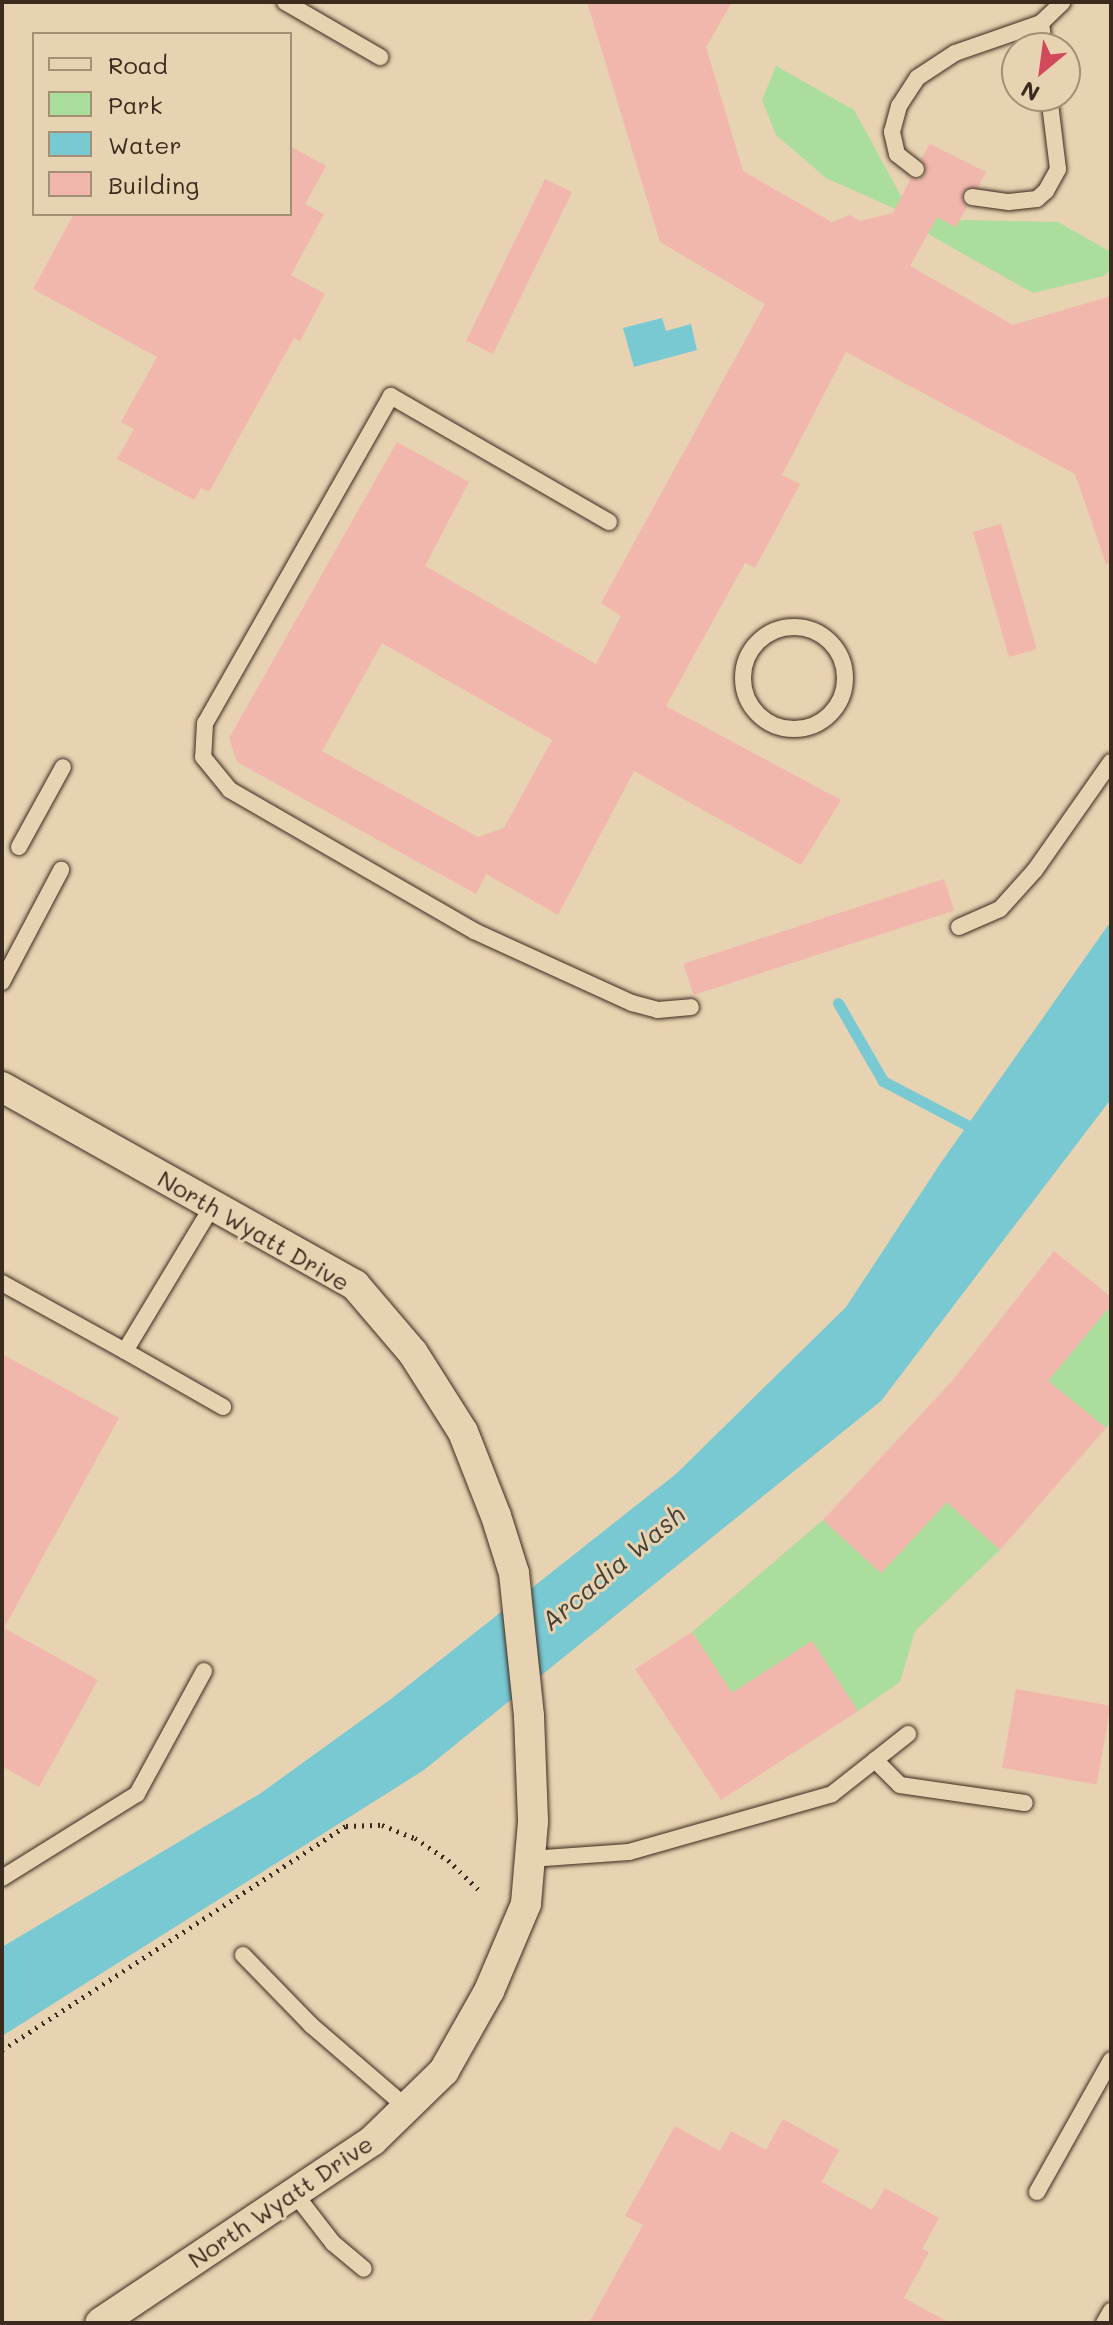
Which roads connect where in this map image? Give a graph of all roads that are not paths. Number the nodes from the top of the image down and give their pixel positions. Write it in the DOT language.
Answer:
graph roads {
  1 [pos="285,2"];
  2 [pos="1063,2"];
  3 [pos="1041,23"];
  4 [pos="1042,32"];
  5 [pos="380,57"];
  6 [pos="1051,112"];
  7 [pos="916,169"];
  8 [pos="972,197"];
  9 [pos="609,522"];
  10 [pos="839,653"];
  11 [pos="1111,762"];
  12 [pos="63,767"];
  13 [pos="19,847"];
  14 [pos="61,870"];
  15 [pos="959,927"];
  16 [pos="2,982"];
  17 [pos="691,1007"];
  18 [pos="2,1087"];
  19 [pos="213,1205"];
  20 [pos="2,1283"];
  21 [pos="125,1351"];
  22 [pos="223,1407"];
  23 [pos="204,1671"];
  24 [pos="908,1734"];
  25 [pos="875,1760"];
  26 [pos="1025,1803"];
  27 [pos="530,1859"];
  28 [pos="2,1878"];
  29 [pos="243,1955"];
  30 [pos="1111,2060"];
  31 [pos="406,2107"];
  32 [pos="1037,2192"];
  33 [pos="295,2194"];
  34 [pos="364,2269"];
  35 [pos="1111,2311"];
  36 [pos="100,2323"];
  37 [pos="1104,2323"];
  1 -- 5 [label="lane"];
  2 -- 3 [label="lane"];
  3 -- 4 [label="lane"];
  3 -- 7 [label="lane"];
  6 -- 8 [label="lane"];
  9 -- 17 [label="lane"];
  10 -- 10 [label="lane"];
  11 -- 15 [label="lane"];
  12 -- 13 [label="lane"];
  14 -- 16 [label="lane"];
  18 -- 19 [label="street, North Wyatt Drive"];
  19 -- 21 [label="lane"];
  19 -- 27 [label="street, North Wyatt Drive"];
  20 -- 21 [label="lane"];
  21 -- 22 [label="lane"];
  23 -- 28 [label="lane"];
  24 -- 25 [label="lane"];
  25 -- 26 [label="lane"];
  25 -- 27 [label="lane"];
  27 -- 31 [label="street, North Wyatt Drive"];
  29 -- 31 [label="lane"];
  30 -- 32 [label="lane"];
  31 -- 33 [label="street, North Wyatt Drive"];
  33 -- 34 [label="lane"];
  33 -- 36 [label="street, North Wyatt Drive"];
  35 -- 37 [label="lane"];
}
